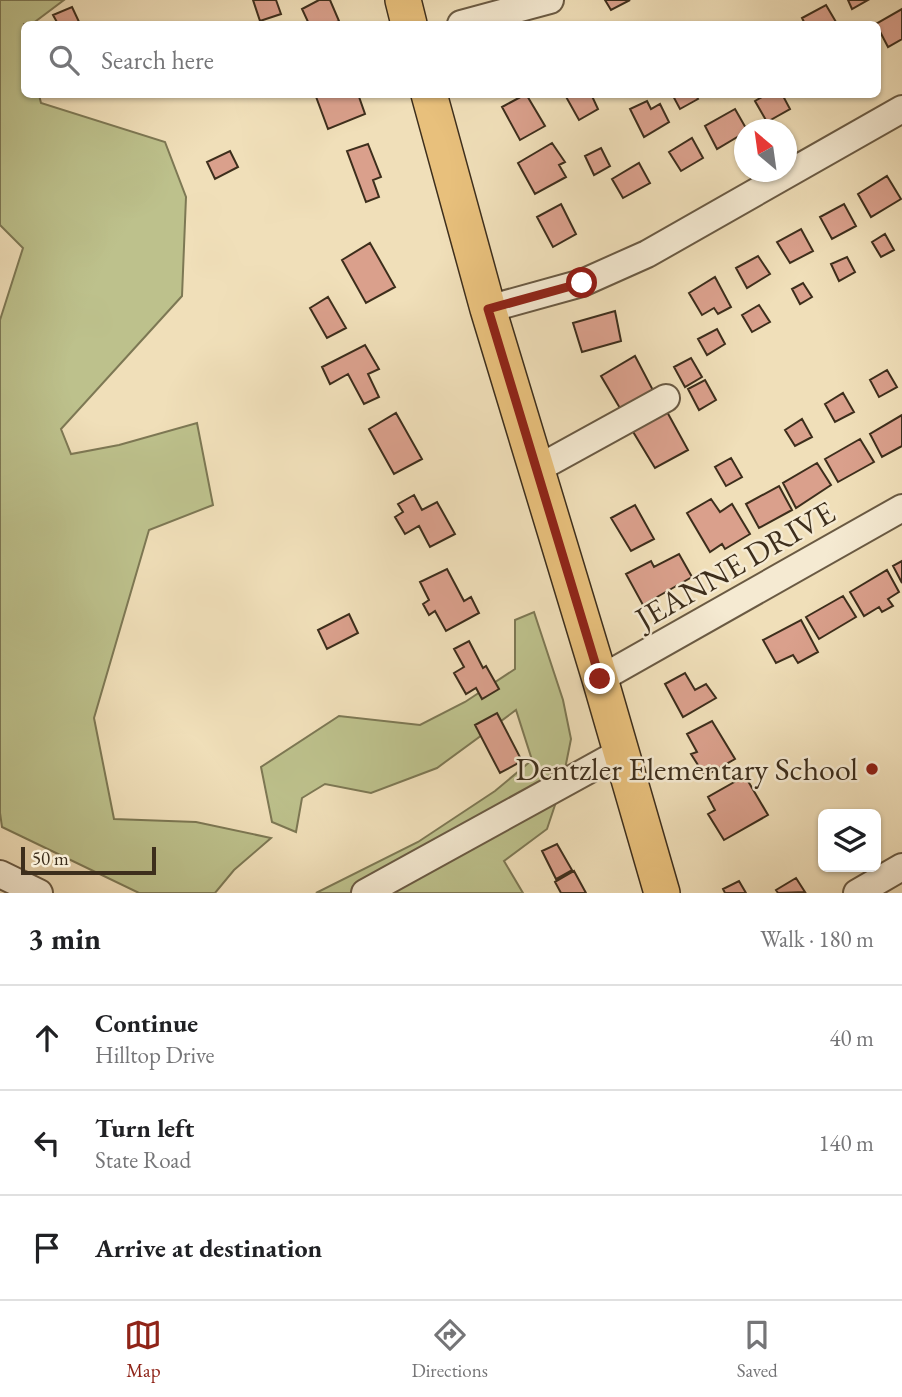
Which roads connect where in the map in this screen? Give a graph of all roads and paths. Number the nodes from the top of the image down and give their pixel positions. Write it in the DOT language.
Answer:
graph roads {
  1 [pos="403,0"];
  2 [pos="550,0"];
  3 [pos="408,21"];
  4 [pos="472,21"];
  5 [pos="430,98"];
  6 [pos="902,109"];
  7 [pos="488,309"];
  8 [pos="666,398"];
  9 [pos="537,469"];
  10 [pos="902,508"];
  11 [pos="600,679"];
  12 [pos="621,752"];
  13 [pos="902,867"];
  14 [pos="0,874"];
  15 [pos="38,893"];
  16 [pos="365,893"];
  17 [pos="662,893"];
  18 [pos="857,893"];
  1 -- 3 [label="main road"];
  2 -- 4 [label="street"];
  5 -- 7 [label="main road"];
  6 -- 7 [label="street"];
  7 -- 9 [label="main road"];
  8 -- 9 [label="street"];
  9 -- 11 [label="main road"];
  10 -- 11 [label="street, JEANNE DRIVE"];
  11 -- 12 [label="main road"];
  12 -- 16 [label="street"];
  12 -- 17 [label="main road"];
  13 -- 18 [label="street"];
  14 -- 15 [label="street"];
}
